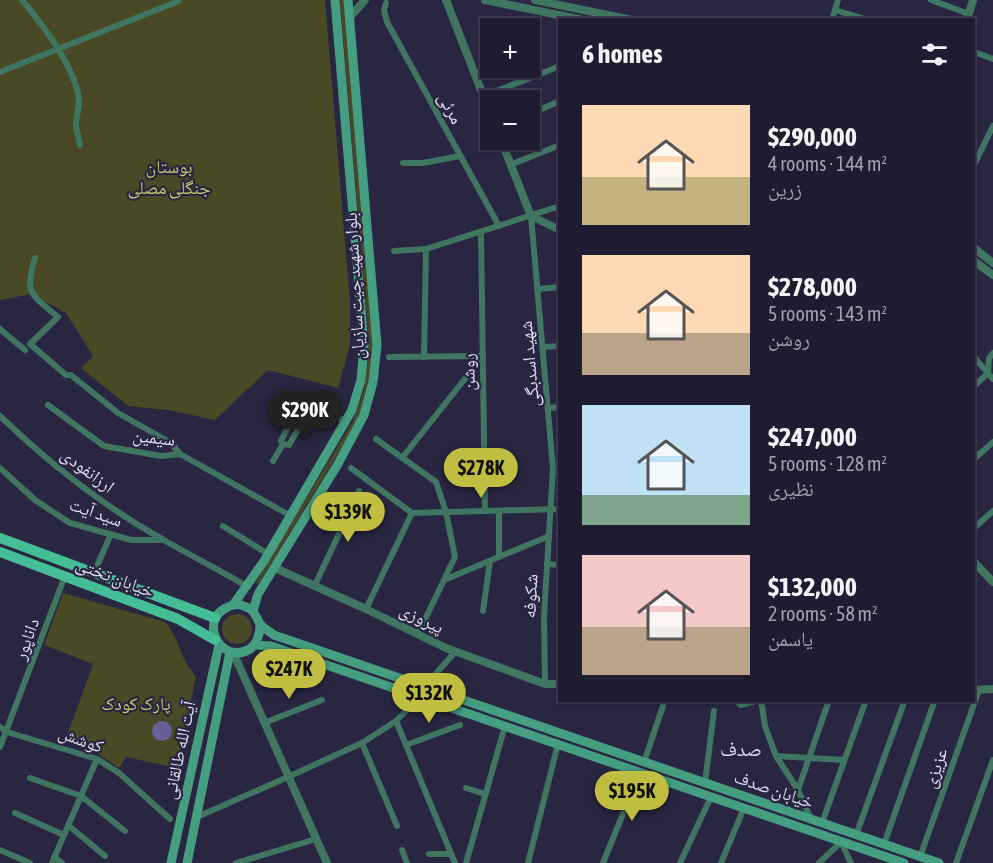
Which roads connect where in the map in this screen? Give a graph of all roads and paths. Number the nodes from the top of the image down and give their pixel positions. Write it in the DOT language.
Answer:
graph roads {
  1 [pos="22,0"];
  2 [pos="335,0"];
  3 [pos="348,0"];
  4 [pos="365,0"];
  5 [pos="446,0"];
  6 [pos="485,0"];
  7 [pos="535,0"];
  8 [pos="838,0"];
  9 [pos="931,0"];
  10 [pos="973,0"];
  11 [pos="179,1"];
  12 [pos="386,3"];
  13 [pos="835,10"];
  14 [pos="350,17"];
  15 [pos="968,17"];
  16 [pos="573,18"];
  17 [pos="622,18"];
  18 [pos="833,18"];
  19 [pos="861,18"];
  20 [pos="58,49"];
  21 [pos="975,52"];
  22 [pos="993,59"];
  23 [pos="558,67"];
  24 [pos="0,72"];
  25 [pos="482,90"];
  26 [pos="499,90"];
  27 [pos="558,102"];
  28 [pos="540,110"];
  29 [pos="993,126"];
  30 [pos="80,145"];
  31 [pos="558,146"];
  32 [pos="505,150"];
  33 [pos="460,156"];
  34 [pos="403,163"];
  35 [pos="975,163"];
  36 [pos="510,165"];
  37 [pos="558,207"];
  38 [pos="531,216"];
  39 [pos="499,226"];
  40 [pos="558,229"];
  41 [pos="481,232"];
  42 [pos="426,249"];
  43 [pos="975,249"];
  44 [pos="394,251"];
  45 [pos="35,258"];
  46 [pos="975,262"];
  47 [pos="993,263"];
  48 [pos="993,275"];
  49 [pos="558,287"];
  50 [pos="538,289"];
  51 [pos="0,329"];
  52 [pos="558,346"];
  53 [pos="543,347"];
  54 [pos="25,350"];
  55 [pos="993,353"];
  56 [pos="483,356"];
  57 [pos="389,357"];
  58 [pos="424,357"];
  59 [pos="975,358"];
  60 [pos="988,373"];
  61 [pos="993,380"];
  62 [pos="975,385"];
  63 [pos="48,405"];
  64 [pos="311,407"];
  65 [pos="558,407"];
  66 [pos="548,408"];
  67 [pos="0,416"];
  68 [pos="346,421"];
  69 [pos="376,439"];
  70 [pos="993,442"];
  71 [pos="283,444"];
  72 [pos="180,454"];
  73 [pos="402,458"];
  74 [pos="975,458"];
  75 [pos="273,461"];
  76 [pos="0,468"];
  77 [pos="351,468"];
  78 [pos="556,469"];
  79 [pos="359,491"];
  80 [pos="550,509"];
  81 [pos="558,509"];
  82 [pos="485,511"];
  83 [pos="498,511"];
  84 [pos="993,511"];
  85 [pos="446,512"];
  86 [pos="412,513"];
  87 [pos="291,516"];
  88 [pos="223,526"];
  89 [pos="975,527"];
  90 [pos="111,534"];
  91 [pos="549,536"];
  92 [pos="0,538"];
  93 [pos="163,540"];
  94 [pos="0,552"];
  95 [pos="268,554"];
  96 [pos="499,557"];
  97 [pos="490,561"];
  98 [pos="975,563"];
  99 [pos="547,564"];
  100 [pos="558,565"];
  101 [pos="275,568"];
  102 [pos="94,573"];
  103 [pos="66,575"];
  104 [pos="443,581"];
  105 [pos="993,582"];
  106 [pos="315,585"];
  107 [pos="248,587"];
  108 [pos="233,605"];
  109 [pos="366,609"];
  110 [pos="253,611"];
  111 [pos="483,611"];
  112 [pos="215,618"];
  113 [pos="260,624"];
  114 [pos="418,634"];
  115 [pos="217,643"];
  116 [pos="254,645"];
  117 [pos="232,652"];
  118 [pos="455,652"];
  119 [pos="433,677"];
  120 [pos="545,684"];
  121 [pos="558,684"];
  122 [pos="993,689"];
  123 [pos="976,690"];
  124 [pos="420,697"];
  125 [pos="322,699"];
  126 [pos="761,702"];
  127 [pos="828,702"];
  128 [pos="865,702"];
  129 [pos="903,702"];
  130 [pos="934,702"];
  131 [pos="972,702"];
  132 [pos="663,706"];
  133 [pos="714,711"];
  134 [pos="396,721"];
  135 [pos="264,723"];
  136 [pos="460,725"];
  137 [pos="505,726"];
  138 [pos="0,727"];
  139 [pos="7,732"];
  140 [pos="362,743"];
  141 [pos="558,744"];
  142 [pos="406,745"];
  143 [pos="0,747"];
  144 [pos="776,756"];
  145 [pos="97,759"];
  146 [pos="809,759"];
  147 [pos="993,759"];
  148 [pos="844,760"];
  149 [pos="644,762"];
  150 [pos="640,772"];
  151 [pos="288,777"];
  152 [pos="30,778"];
  153 [pos="705,783"];
  154 [pos="466,788"];
  155 [pos="798,790"];
  156 [pos="486,794"];
  157 [pos="81,796"];
  158 [pos="711,797"];
  159 [pos="744,808"];
  160 [pos="15,813"];
  161 [pos="197,817"];
  162 [pos="170,819"];
  163 [pos="811,819"];
  164 [pos="822,823"];
  165 [pos="68,825"];
  166 [pos="397,826"];
  167 [pos="126,831"];
  168 [pos="64,835"];
  169 [pos="856,835"];
  170 [pos="316,839"];
  171 [pos="841,842"];
  172 [pos="884,844"];
  173 [pos="0,850"];
  174 [pos="402,850"];
  175 [pos="429,854"];
  176 [pos="451,854"];
  177 [pos="105,856"];
  178 [pos="920,857"];
  179 [pos="53,860"];
  180 [pos="30,863"];
  181 [pos="62,863"];
  182 [pos="171,863"];
  183 [pos="187,863"];
  184 [pos="236,863"];
  185 [pos="327,863"];
  186 [pos="407,863"];
  187 [pos="455,863"];
  188 [pos="466,863"];
  189 [pos="528,863"];
  190 [pos="603,863"];
  191 [pos="680,863"];
  192 [pos="721,863"];
  193 [pos="819,863"];
  194 [pos="851,863"];
  195 [pos="904,863"];
  196 [pos="939,863"];
  197 [pos="956,863"];
  1 -- 20 [label="street"];
  2 -- 68 [label="main road, بلوار شهید چیت سازیان"];
  3 -- 14 [label="main road, بلوار شهید چیت سازیان"];
  4 -- 14 [label="street"];
  5 -- 25 [label="street"];
  6 -- 16 [label="street"];
  7 -- 17 [label="street"];
  8 -- 13 [label="street"];
  9 -- 15 [label="street"];
  10 -- 15 [label="street"];
  11 -- 20 [label="street"];
  12 -- 33 [label="street, مرئی"];
  13 -- 18 [label="street"];
  13 -- 19 [label="street"];
  14 -- 101 [label="main road, بلوار شهید چیت سازیان"];
  20 -- 24 [label="street"];
  20 -- 30 [label="street"];
  21 -- 22 [label="street"];
  23 -- 26 [label="street"];
  27 -- 28 [label="street"];
  29 -- 35 [label="street"];
  31 -- 36 [label="street"];
  32 -- 36 [label="street"];
  33 -- 34 [label="street"];
  33 -- 39 [label="street, مرئی"];
  36 -- 38 [label="street"];
  37 -- 38 [label="street"];
  38 -- 39 [label="street"];
  38 -- 40 [label="street"];
  38 -- 50 [label="street, شهید اسدبگی"];
  39 -- 41 [label="street"];
  41 -- 42 [label="street"];
  41 -- 56 [label="street, روشن"];
  42 -- 44 [label="street"];
  42 -- 58 [label="street"];
  43 -- 47 [label="street"];
  45 -- 72 [label="street"];
  46 -- 48 [label="street"];
  49 -- 50 [label="street"];
  50 -- 53 [label="street, شهید اسدبگی"];
  51 -- 54 [label="street"];
  52 -- 53 [label="street"];
  53 -- 66 [label="street, شهید اسدبگی"];
  55 -- 60 [label="street"];
  56 -- 58 [label="street"];
  56 -- 73 [label="street"];
  56 -- 82 [label="street, روشن"];
  57 -- 58 [label="street"];
  59 -- 60 [label="street"];
  60 -- 61 [label="street"];
  60 -- 62 [label="street"];
  63 -- 72 [label="street, سیمین"];
  64 -- 68 [label="street"];
  64 -- 71 [label="street"];
  64 -- 71 [label="street"];
  65 -- 66 [label="street"];
  66 -- 78 [label="street, شهید اسدبگی"];
  67 -- 93 [label="street, ارزانفودی"];
  68 -- 87 [label="main road, بلوار شهید چیت سازیان"];
  69 -- 73 [label="street"];
  70 -- 74 [label="street"];
  71 -- 75 [label="street"];
  72 -- 87 [label="street, سیمین"];
  73 -- 85 [label="street"];
  76 -- 90 [label="street, سید آیت"];
  77 -- 86 [label="street"];
  78 -- 80 [label="street, شهید اسدبگی"];
  79 -- 106 [label="street"];
  80 -- 81 [label="street"];
  80 -- 83 [label="street"];
  80 -- 91 [label="street, شکوفه"];
  82 -- 83 [label="street"];
  82 -- 85 [label="street"];
  83 -- 96 [label="street"];
  84 -- 89 [label="street"];
  85 -- 86 [label="street"];
  85 -- 104 [label="street"];
  86 -- 109 [label="street"];
  87 -- 95 [label="main road, بلوار شهید چیت سازیان"];
  88 -- 95 [label="street"];
  90 -- 93 [label="street, سید آیت"];
  90 -- 102 [label="street"];
  91 -- 96 [label="street"];
  91 -- 99 [label="street, شکوفه"];
  92 -- 102 [label="main road, خیابان تختی"];
  93 -- 107 [label="street"];
  94 -- 103 [label="main road, خیابان تختی"];
  95 -- 107 [label="main road, بلوار شهید چیت سازیان"];
  96 -- 97 [label="street"];
  97 -- 104 [label="street"];
  97 -- 111 [label="street"];
  98 -- 105 [label="street"];
  99 -- 100 [label="street"];
  99 -- 120 [label="street, شکوفه"];
  101 -- 106 [label="street, پیروزی"];
  101 -- 110 [label="main road, بلوار شهید چیت سازیان"];
  102 -- 112 [label="main road, خیابان تختی"];
  103 -- 115 [label="main road, خیابان تختی"];
  103 -- 139 [label="street, داناپور"];
  104 -- 114 [label="street"];
  106 -- 109 [label="street, پیروزی"];
  107 -- 108 [label="main road, بلوار شهید چیت سازیان"];
  108 -- 110 [label="main road"];
  108 -- 112 [label="main road"];
  109 -- 114 [label="street, پیروزی"];
  110 -- 113 [label="main road"];
  112 -- 115 [label="main road"];
  113 -- 116 [label="main road"];
  113 -- 149 [label="main road, خیابان صدف"];
  114 -- 118 [label="street, پیروزی"];
  115 -- 117 [label="main road"];
  115 -- 182 [label="main road, آیت الله طالقانی"];
  116 -- 117 [label="main road"];
  116 -- 124 [label="main road, خیابان صدف"];
  117 -- 135 [label="street"];
  117 -- 161 [label="main road, آیت الله طالقانی"];
  118 -- 119 [label="street"];
  118 -- 120 [label="street, پیروزی"];
  120 -- 121 [label="street, پیروزی"];
  122 -- 123 [label="street"];
  124 -- 134 [label="street"];
  124 -- 137 [label="main road, خیابان صدف"];
  125 -- 135 [label="street"];
  126 -- 144 [label="street"];
  127 -- 146 [label="street"];
  128 -- 148 [label="street"];
  129 -- 169 [label="street"];
  130 -- 172 [label="street"];
  131 -- 178 [label="street, عزیزی"];
  132 -- 149 [label="street"];
  133 -- 153 [label="street"];
  134 -- 140 [label="street"];
  134 -- 142 [label="street"];
  135 -- 151 [label="street"];
  136 -- 142 [label="street"];
  137 -- 141 [label="main road, خیابان صدف"];
  137 -- 156 [label="street"];
  138 -- 139 [label="street, کوشش"];
  139 -- 143 [label="street, داناپور"];
  139 -- 145 [label="street, کوشش"];
  140 -- 151 [label="street"];
  140 -- 166 [label="street"];
  141 -- 150 [label="main road, خیابان صدف"];
  141 -- 189 [label="street"];
  142 -- 176 [label="street"];
  144 -- 146 [label="street"];
  144 -- 155 [label="street"];
  145 -- 157 [label="street"];
  145 -- 162 [label="street, کوشش"];
  146 -- 148 [label="street"];
  146 -- 155 [label="street"];
  147 -- 197 [label="street"];
  148 -- 164 [label="street"];
  149 -- 153 [label="main road, خیابان صدف"];
  150 -- 158 [label="main road, خیابان صدف"];
  150 -- 190 [label="street"];
  151 -- 161 [label="street"];
  151 -- 170 [label="street"];
  152 -- 157 [label="street"];
  153 -- 163 [label="main road, خیابان صدف"];
  154 -- 156 [label="street"];
  155 -- 163 [label="street"];
  156 -- 188 [label="street"];
  157 -- 165 [label="street"];
  157 -- 167 [label="street"];
  158 -- 159 [label="main road, خیابان صدف"];
  158 -- 191 [label="street"];
  159 -- 171 [label="main road, خیابان صدف"];
  159 -- 192 [label="street"];
  160 -- 168 [label="street"];
  161 -- 183 [label="main road, آیت الله طالقانی"];
  163 -- 164 [label="main road, خیابان صدف"];
  164 -- 169 [label="main road, خیابان صدف"];
  165 -- 168 [label="street"];
  165 -- 177 [label="street"];
  168 -- 179 [label="street"];
  169 -- 172 [label="main road, خیابان صدف"];
  170 -- 184 [label="street"];
  170 -- 185 [label="street"];
  171 -- 193 [label="street"];
  171 -- 194 [label="street"];
  171 -- 195 [label="main road, خیابان صدف"];
  172 -- 178 [label="main road, خیابان صدف"];
  173 -- 180 [label="street"];
  174 -- 186 [label="street"];
  175 -- 176 [label="street"];
  176 -- 187 [label="street"];
  178 -- 196 [label="main road, خیابان صدف"];
  179 -- 181 [label="street"];
}
